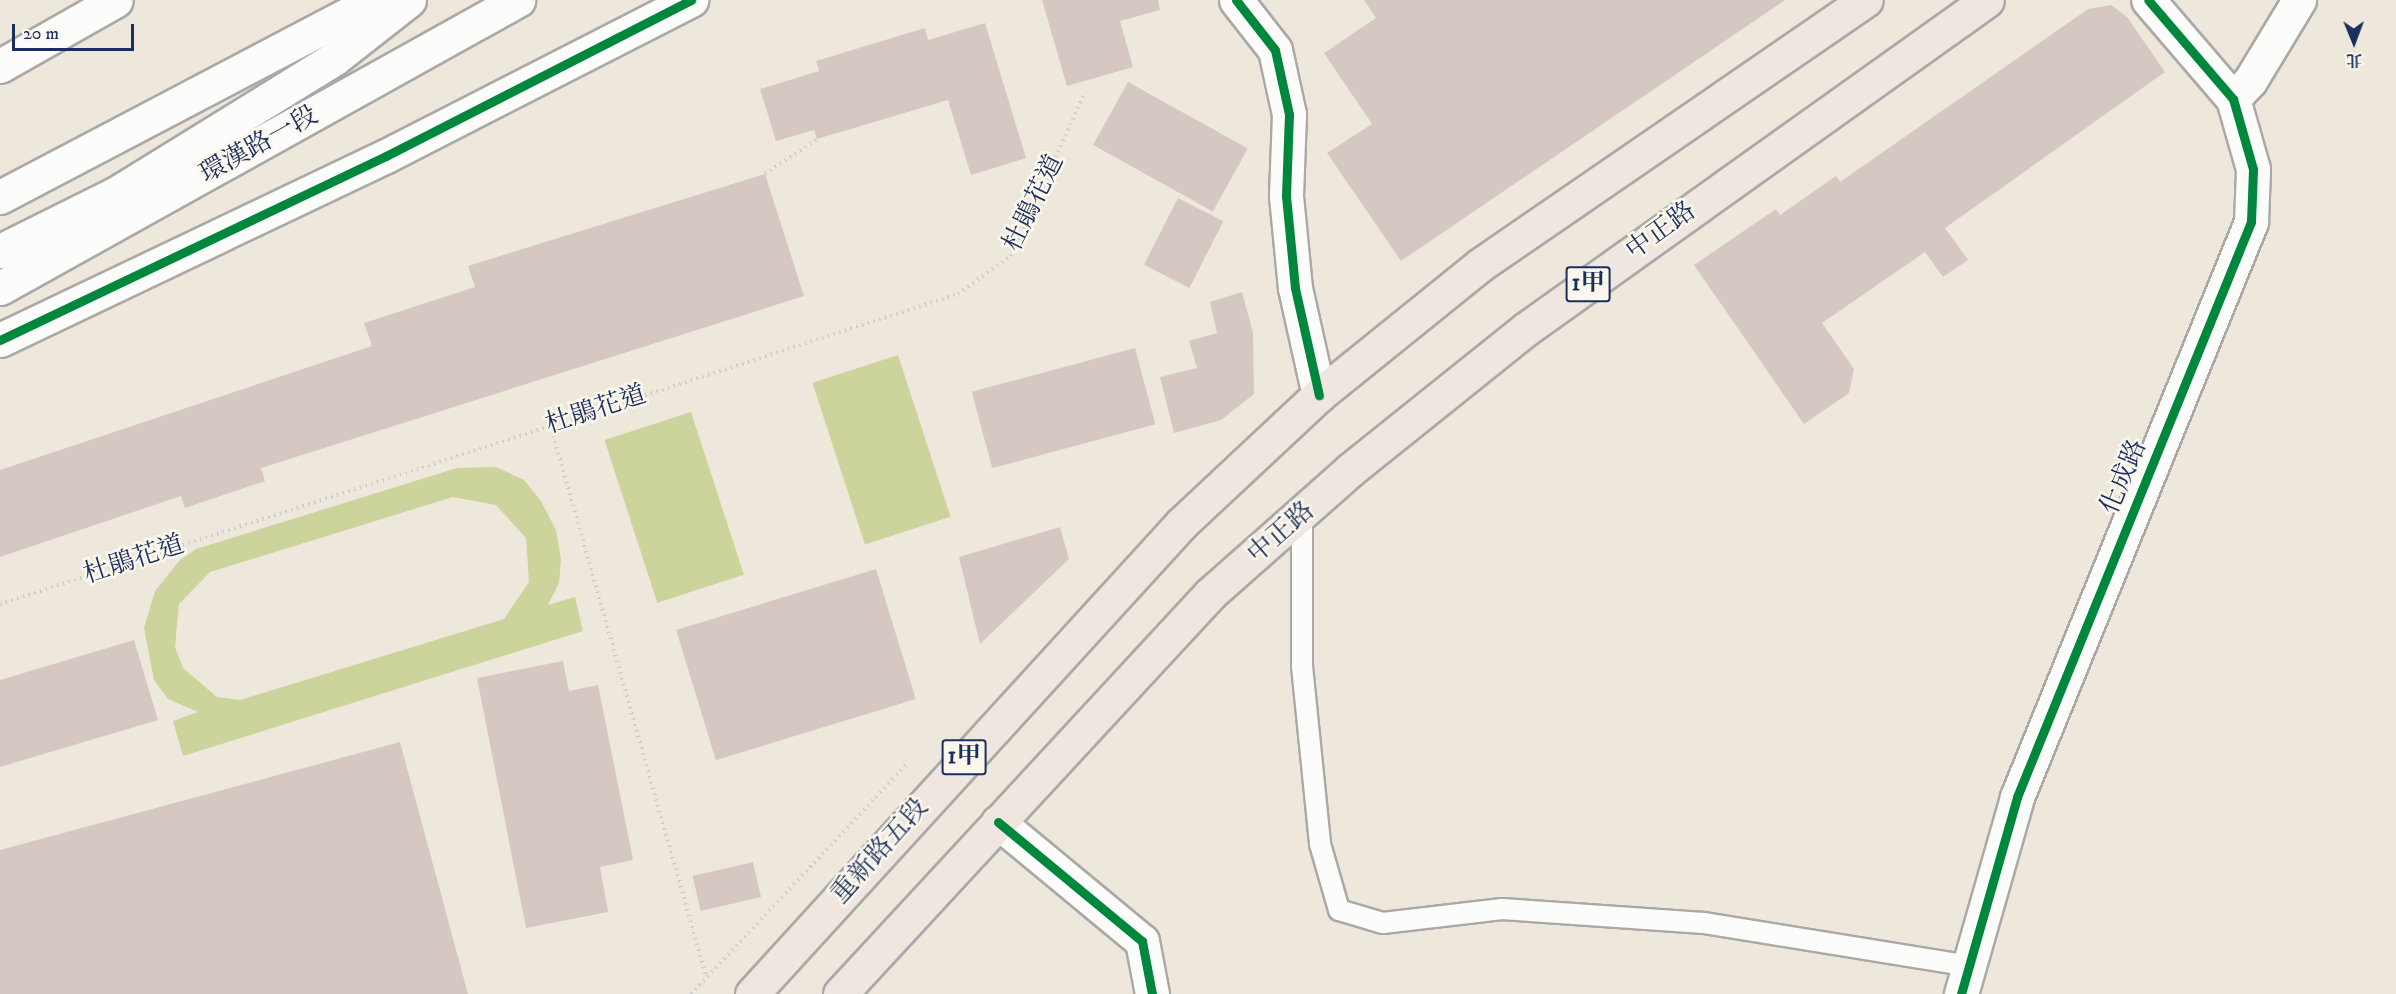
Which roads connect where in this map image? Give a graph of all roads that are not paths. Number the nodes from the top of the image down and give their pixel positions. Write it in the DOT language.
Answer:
graph roads {
  1 [pos="116,0"];
  2 [pos="375,0"];
  3 [pos="409,0"];
  4 [pos="518,0"];
  5 [pos="691,0"];
  6 [pos="1236,0"];
  7 [pos="1866,0"];
  8 [pos="1987,0"];
  9 [pos="2148,0"];
  10 [pos="2299,0"];
  11 [pos="0,66"];
  12 [pos="2233,99"];
  13 [pos="0,197"];
  14 [pos="0,251"];
  15 [pos="0,288"];
  16 [pos="0,340"];
  17 [pos="1319,395"];
  18 [pos="1302,516"];
  19 [pos="998,822"];
  20 [pos="1965,980"];
  21 [pos="752,994"];
  22 [pos="840,994"];
  23 [pos="1152,994"];
  1 -- 11 [label="street"];
  2 -- 13 [label="street"];
  3 -- 14 [label="street"];
  4 -- 15 [label="street, 環漢路一段"];
  5 -- 16 [label="street"];
  6 -- 17 [label="street"];
  7 -- 17 [label="main road, 1甲"];
  8 -- 18 [label="main road, 中正路 / 1甲"];
  9 -- 12 [label="street, 化成路"];
  10 -- 12 [label="street"];
  12 -- 20 [label="street, 化成路"];
  17 -- 21 [label="main road, 重新路五段 / 1甲"];
  18 -- 19 [label="main road, 中正路 / 1甲"];
  18 -- 20 [label="lane"];
  19 -- 22 [label="main road, 1甲"];
  19 -- 23 [label="street"];
}
